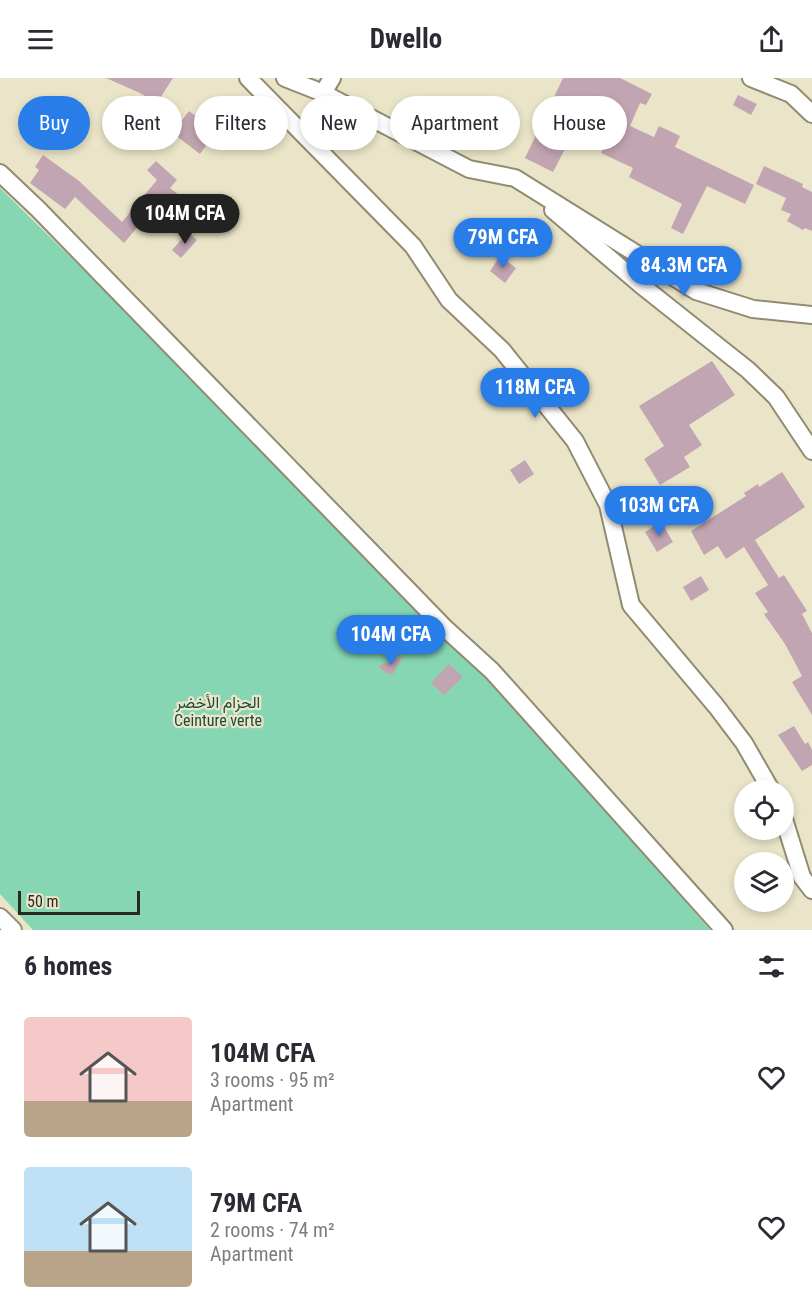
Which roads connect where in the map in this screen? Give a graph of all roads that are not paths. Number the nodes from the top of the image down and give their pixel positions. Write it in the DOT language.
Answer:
graph roads {
  1 [pos="248,78"];
  2 [pos="285,78"];
  3 [pos="332,78"];
  4 [pos="751,78"];
  5 [pos="323,93"];
  6 [pos="812,114"];
  7 [pos="0,172"];
  8 [pos="515,177"];
  9 [pos="812,315"];
  10 [pos="812,451"];
  11 [pos="765,780"];
  12 [pos="790,840"];
  13 [pos="812,890"];
  14 [pos="0,917"];
  15 [pos="12,930"];
  16 [pos="724,930"];
  1 -- 11 [label="street"];
  2 -- 5 [label="street"];
  3 -- 5 [label="street"];
  4 -- 6 [label="street"];
  5 -- 8 [label="street"];
  7 -- 16 [label="street"];
  8 -- 9 [label="street"];
  8 -- 10 [label="street"];
  12 -- 13 [label="street"];
  14 -- 15 [label="street"];
}
